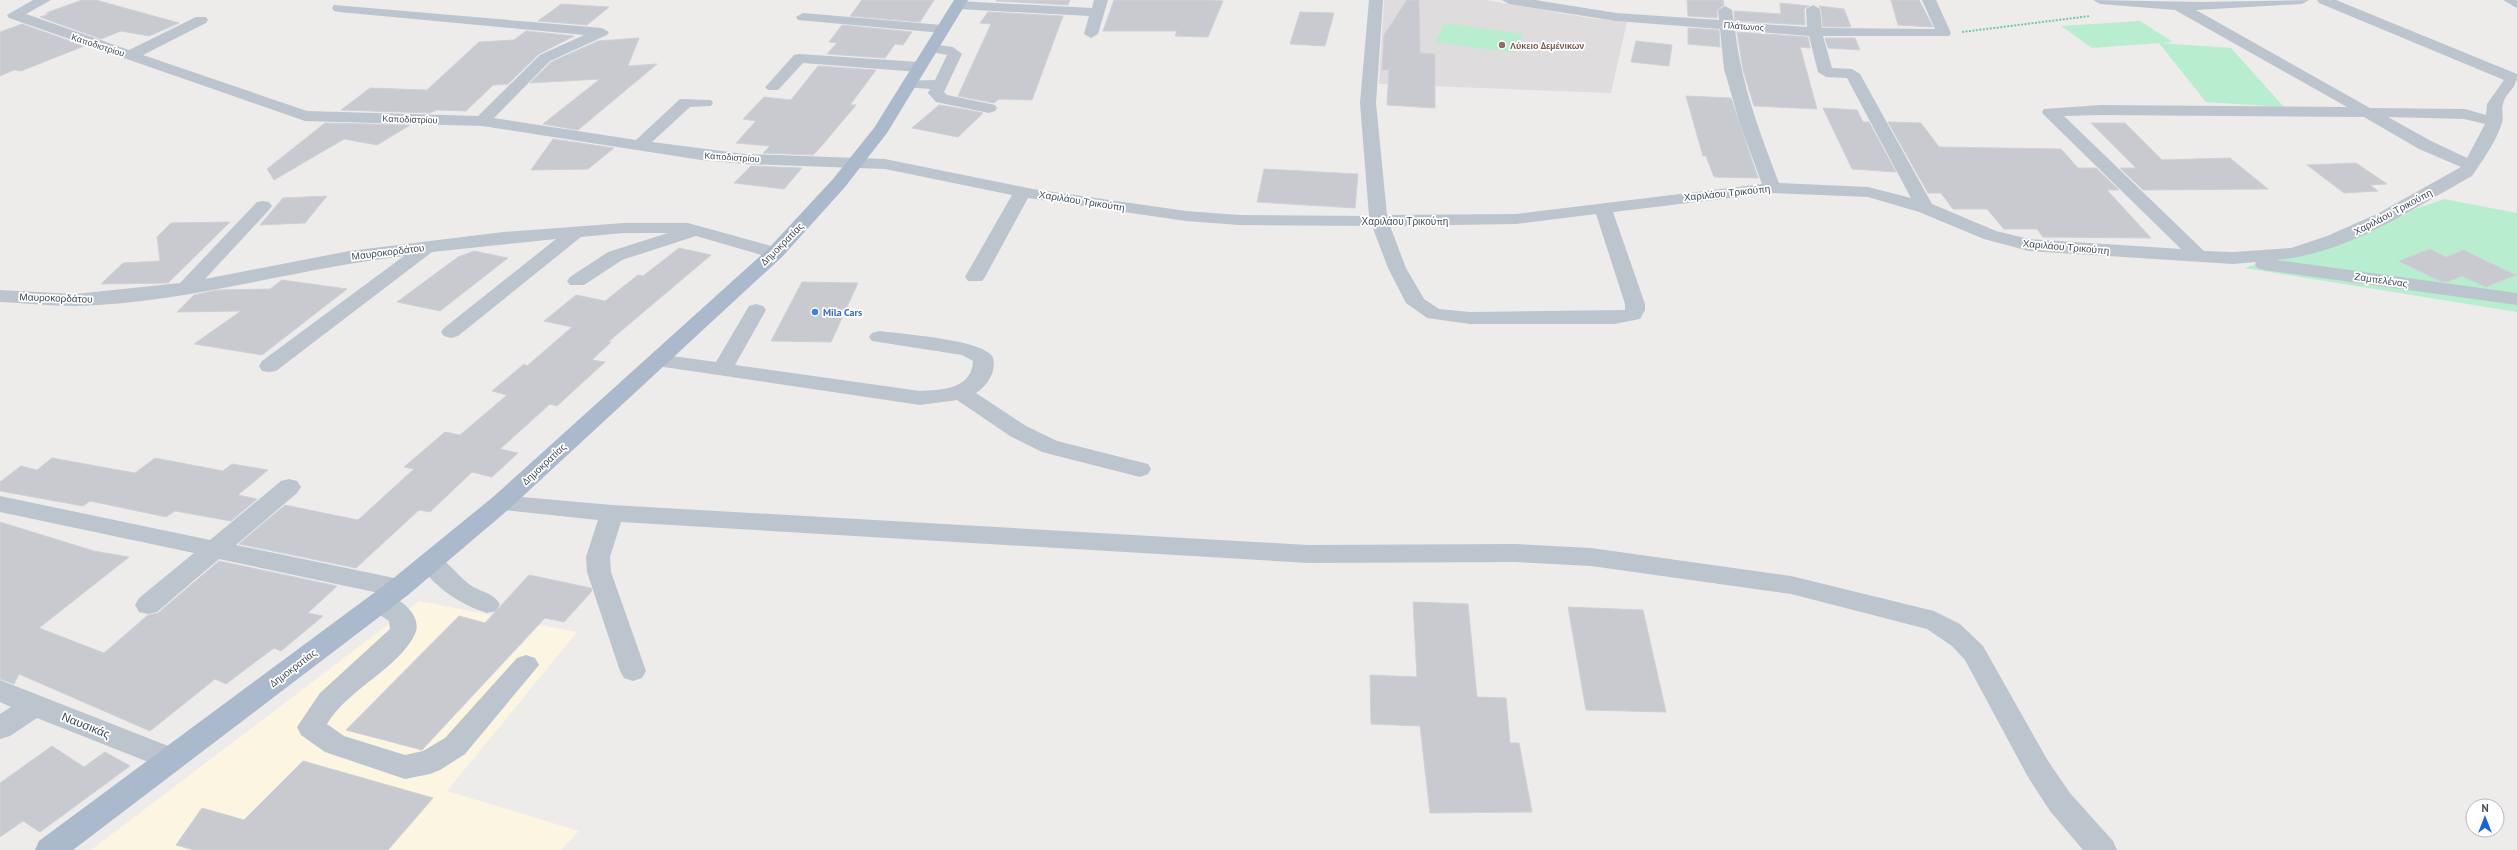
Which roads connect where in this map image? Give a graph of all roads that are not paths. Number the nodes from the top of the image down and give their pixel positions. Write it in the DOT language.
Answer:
graph roads {
  1 [pos="30,0"];
  2 [pos="44,0"];
  3 [pos="1376,0"];
  4 [pos="1509,0"];
  5 [pos="1929,0"];
  6 [pos="2100,0"];
  7 [pos="2302,0"];
  8 [pos="2324,0"];
  9 [pos="2510,0"];
  10 [pos="959,2"];
  11 [pos="1528,2"];
  12 [pos="8,4"];
  13 [pos="2517,4"];
  14 [pos="1099,6"];
  15 [pos="2180,7"];
  16 [pos="339,8"];
  17 [pos="1813,8"];
  18 [pos="1725,10"];
  19 [pos="803,17"];
  20 [pos="201,20"];
  21 [pos="1728,25"];
  22 [pos="942,29"];
  23 [pos="1815,32"];
  24 [pos="1091,34"];
  25 [pos="931,48"];
  26 [pos="131,55"];
  27 [pos="914,76"];
  28 [pos="2516,79"];
  29 [pos="940,85"];
  30 [pos="774,87"];
  31 [pos="705,103"];
  32 [pos="989,108"];
  33 [pos="2366,113"];
  34 [pos="482,121"];
  35 [pos="2494,122"];
  36 [pos="640,145"];
  37 [pos="856,163"];
  38 [pos="2472,166"];
  39 [pos="1772,188"];
  40 [pos="1023,192"];
  41 [pos="263,206"];
  42 [pos="1603,208"];
  43 [pos="1925,208"];
  44 [pos="1379,221"];
  45 [pos="698,230"];
  46 [pos="576,232"];
  47 [pos="428,247"];
  48 [pos="775,253"];
  49 [pos="2199,256"];
  50 [pos="2246,258"];
  51 [pos="975,277"];
  52 [pos="577,281"];
  53 [pos="186,288"];
  54 [pos="0,296"];
  55 [pos="2517,299"];
  56 [pos="756,310"];
  57 [pos="451,332"];
  58 [pos="879,337"];
  59 [pos="658,360"];
  60 [pos="269,366"];
  61 [pos="722,369"];
  62 [pos="962,393"];
  63 [pos="1140,469"];
  64 [pos="289,487"];
  65 [pos="501,503"];
  66 [pos="0,504"];
  67 [pos="612,513"];
  68 [pos="215,549"];
  69 [pos="430,562"];
  70 [pos="390,595"];
  71 [pos="488,604"];
  72 [pos="148,605"];
  73 [pos="526,665"];
  74 [pos="633,671"];
  75 [pos="0,691"];
  76 [pos="35,705"];
  77 [pos="0,728"];
  78 [pos="171,759"];
  79 [pos="50,850"];
  80 [pos="2102,850"];
  1 -- 12 [label="street"];
  2 -- 26 [label="street, Καποδιστρίου"];
  3 -- 44 [label="street"];
  4 -- 11 [label="street, Πλάτωνος"];
  5 -- 23 [label="street, Πλάτωνος"];
  6 -- 15 [label="street"];
  7 -- 15 [label="street"];
  8 -- 28 [label="street"];
  9 -- 13 [label="street"];
  10 -- 14 [label="street"];
  10 -- 22 [label="main road, Δημοκρατίας"];
  11 -- 21 [label="street, Πλάτωνος"];
  14 -- 24 [label="street"];
  15 -- 33 [label="street"];
  16 -- 34 [label="street"];
  17 -- 23 [label="street"];
  18 -- 21 [label="street"];
  19 -- 22 [label="street"];
  20 -- 26 [label="street"];
  21 -- 23 [label="street, Πλάτωνος"];
  21 -- 39 [label="street"];
  22 -- 25 [label="main road, Δημοκρατίας"];
  23 -- 43 [label="street"];
  25 -- 27 [label="main road, Δημοκρατίας"];
  25 -- 29 [label="street"];
  26 -- 34 [label="street, Καποδιστρίου"];
  27 -- 29 [label="street"];
  27 -- 30 [label="street"];
  27 -- 37 [label="main road, Δημοκρατίας"];
  28 -- 35 [label="street"];
  29 -- 32 [label="street"];
  31 -- 36 [label="street"];
  33 -- 35 [label="street"];
  33 -- 38 [label="street"];
  33 -- 49 [label="street"];
  34 -- 36 [label="street, Καποδιστρίου"];
  35 -- 38 [label="street"];
  36 -- 37 [label="street, Καποδιστρίου"];
  37 -- 40 [label="street, Χαριλάου Τρικούπη"];
  37 -- 48 [label="main road, Δημοκρατίας"];
  38 -- 50 [label="street, Χαριλάου Τρικούπη"];
  39 -- 42 [label="street, Χαριλάου Τρικούπη"];
  39 -- 43 [label="street, Χαριλάου Τρικούπη"];
  40 -- 44 [label="street, Χαριλάου Τρικούπη"];
  40 -- 51 [label="street"];
  41 -- 53 [label="street"];
  42 -- 44 [label="street, Χαριλάου Τρικούπη"];
  42 -- 44 [label="street"];
  43 -- 49 [label="street, Χαριλάου Τρικούπη"];
  45 -- 46 [label="street, Μαυροκορδάτου"];
  45 -- 48 [label="street, Μαυροκορδάτου"];
  45 -- 52 [label="street"];
  46 -- 47 [label="street, Μαυροκορδάτου"];
  46 -- 57 [label="street"];
  47 -- 53 [label="street, Μαυροκορδάτου"];
  47 -- 60 [label="street"];
  48 -- 59 [label="main road, Δημοκρατίας"];
  49 -- 50 [label="street, Χαριλάου Τρικούπη"];
  50 -- 55 [label="street, Ζαμπελένας"];
  53 -- 54 [label="street, Μαυροκορδάτου"];
  56 -- 61 [label="street"];
  58 -- 62 [label="street"];
  59 -- 61 [label="street"];
  59 -- 65 [label="main road, Δημοκρατίας"];
  61 -- 62 [label="street"];
  62 -- 63 [label="street"];
  64 -- 68 [label="street"];
  65 -- 67 [label="street"];
  65 -- 69 [label="main road, Δημοκρατίας"];
  66 -- 68 [label="street"];
  67 -- 74 [label="street"];
  67 -- 80 [label="street"];
  68 -- 70 [label="street"];
  68 -- 72 [label="street"];
  69 -- 70 [label="main road, Δημοκρατίας"];
  69 -- 71 [label="street"];
  70 -- 73 [label="street"];
  70 -- 78 [label="main road, Δημοκρατίας"];
  75 -- 76 [label="street, Ναυσικάς"];
  76 -- 77 [label="street"];
  76 -- 78 [label="street, Ναυσικάς"];
  78 -- 79 [label="main road, Δημοκρατίας"];
}
